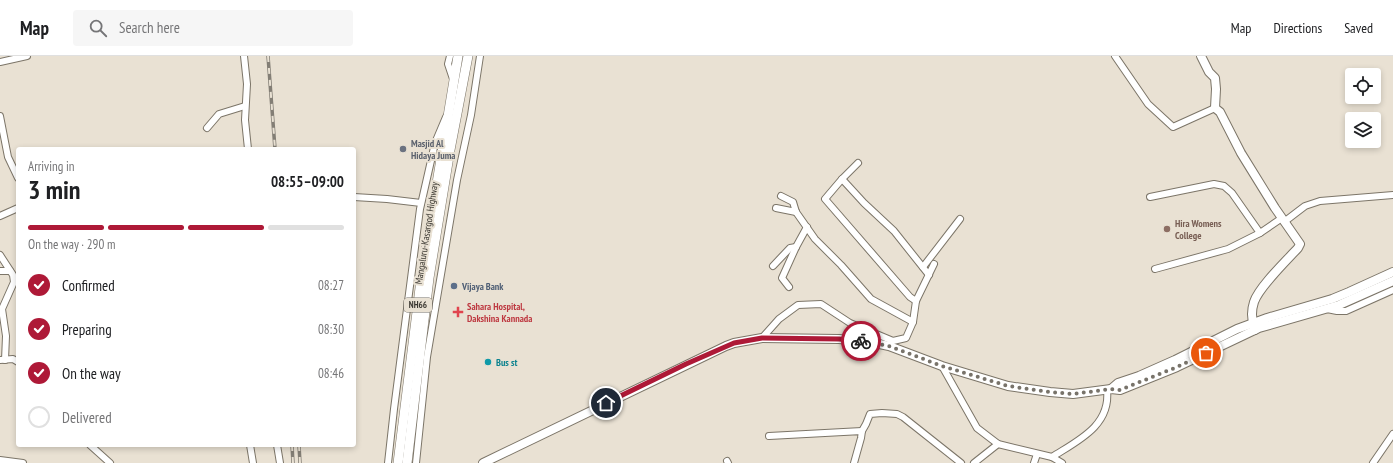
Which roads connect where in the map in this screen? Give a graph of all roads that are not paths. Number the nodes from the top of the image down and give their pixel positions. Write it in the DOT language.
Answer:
graph roads {
  1 [pos="27,56"];
  2 [pos="244,56"];
  3 [pos="450,56"];
  4 [pos="458,56"];
  5 [pos="468,56"];
  6 [pos="480,56"];
  7 [pos="1115,56"];
  8 [pos="1201,56"];
  9 [pos="0,62"];
  10 [pos="454,80"];
  11 [pos="245,106"];
  12 [pos="1215,108"];
  13 [pos="449,112"];
  14 [pos="0,116"];
  15 [pos="207,128"];
  16 [pos="248,147"];
  17 [pos="447,149"];
  18 [pos="858,163"];
  19 [pos="16,174"];
  20 [pos="842,179"];
  21 [pos="1393,195"];
  22 [pos="781,196"];
  23 [pos="356,197"];
  24 [pos="1150,198"];
  25 [pos="421,203"];
  26 [pos="776,208"];
  27 [pos="16,209"];
  28 [pos="796,212"];
  29 [pos="0,216"];
  30 [pos="960,219"];
  31 [pos="1283,220"];
  32 [pos="807,227"];
  33 [pos="1260,233"];
  34 [pos="796,247"];
  35 [pos="0,255"];
  36 [pos="934,264"];
  37 [pos="773,266"];
  38 [pos="923,268"];
  39 [pos="1155,270"];
  40 [pos="0,271"];
  41 [pos="10,271"];
  42 [pos="1393,272"];
  43 [pos="929,275"];
  44 [pos="1393,281"];
  45 [pos="789,287"];
  46 [pos="1393,290"];
  47 [pos="916,301"];
  48 [pos="1326,309"];
  49 [pos="913,322"];
  50 [pos="1254,326"];
  51 [pos="762,338"];
  52 [pos="891,344"];
  53 [pos="3,360"];
  54 [pos="16,361"];
  55 [pos="942,366"];
  56 [pos="1109,389"];
  57 [pos="862,431"];
  58 [pos="1393,434"];
  59 [pos="769,436"];
  60 [pos="998,444"];
  61 [pos="92,447"];
  62 [pos="250,447"];
  63 [pos="277,447"];
  64 [pos="1038,454"];
  65 [pos="1052,457"];
  66 [pos="0,460"];
  67 [pos="23,463"];
  68 [pos="110,463"];
  69 [pos="253,463"];
  70 [pos="280,463"];
  71 [pos="388,463"];
  72 [pos="398,463"];
  73 [pos="407,463"];
  74 [pos="416,463"];
  75 [pos="483,463"];
  76 [pos="854,463"];
  77 [pos="961,463"];
  78 [pos="974,463"];
  79 [pos="1034,463"];
  80 [pos="1062,463"];
  81 [pos="1374,463"];
  1 -- 9 [label="street"];
  2 -- 11 [label="street"];
  3 -- 10 [label="street"];
  4 -- 10 [label="highway, Mangaluru-Kasargod Highway / NH66"];
  5 -- 17 [label="highway, Mangaluru-Kasargod Highway / NH66"];
  6 -- 74 [label="street"];
  7 -- 12 [label="street"];
  8 -- 12 [label="main road"];
  10 -- 13 [label="highway, Mangaluru-Kasargod Highway / NH66"];
  11 -- 15 [label="street"];
  11 -- 16 [label="street"];
  12 -- 31 [label="main road"];
  13 -- 17 [label="highway, Mangaluru-Kasargod Highway / NH66"];
  13 -- 25 [label="street"];
  14 -- 19 [label="street"];
  17 -- 72 [label="highway, Mangaluru-Kasargod Highway / NH66"];
  17 -- 73 [label="highway, Mangaluru-Kasargod Highway / NH66"];
  18 -- 20 [label="street"];
  20 -- 38 [label="street"];
  20 -- 47 [label="street"];
  21 -- 31 [label="street"];
  22 -- 28 [label="street"];
  23 -- 25 [label="street"];
  24 -- 33 [label="street"];
  25 -- 71 [label="street"];
  26 -- 28 [label="street"];
  27 -- 29 [label="street"];
  28 -- 32 [label="street"];
  30 -- 38 [label="street"];
  31 -- 33 [label="street"];
  31 -- 50 [label="main road"];
  32 -- 34 [label="street"];
  32 -- 49 [label="street"];
  33 -- 39 [label="street"];
  34 -- 37 [label="street"];
  34 -- 45 [label="street"];
  35 -- 41 [label="street"];
  36 -- 43 [label="street"];
  38 -- 43 [label="street"];
  40 -- 41 [label="street"];
  41 -- 53 [label="street"];
  42 -- 50 [label="main road"];
  43 -- 47 [label="street"];
  44 -- 48 [label="main road"];
  46 -- 48 [label="street"];
  47 -- 49 [label="street"];
  48 -- 50 [label="main road"];
  49 -- 52 [label="street"];
  50 -- 56 [label="main road"];
  51 -- 52 [label="main road"];
  51 -- 52 [label="street"];
  51 -- 75 [label="main road"];
  52 -- 55 [label="main road"];
  53 -- 54 [label="street"];
  55 -- 56 [label="main road"];
  55 -- 60 [label="street"];
  56 -- 65 [label="street"];
  57 -- 59 [label="street"];
  57 -- 76 [label="street"];
  57 -- 77 [label="street"];
  58 -- 81 [label="street"];
  60 -- 64 [label="street"];
  60 -- 78 [label="street"];
  61 -- 68 [label="street"];
  62 -- 69 [label="street"];
  63 -- 70 [label="street"];
  64 -- 65 [label="street"];
  64 -- 79 [label="street"];
  65 -- 80 [label="street"];
  66 -- 67 [label="street"];
}
